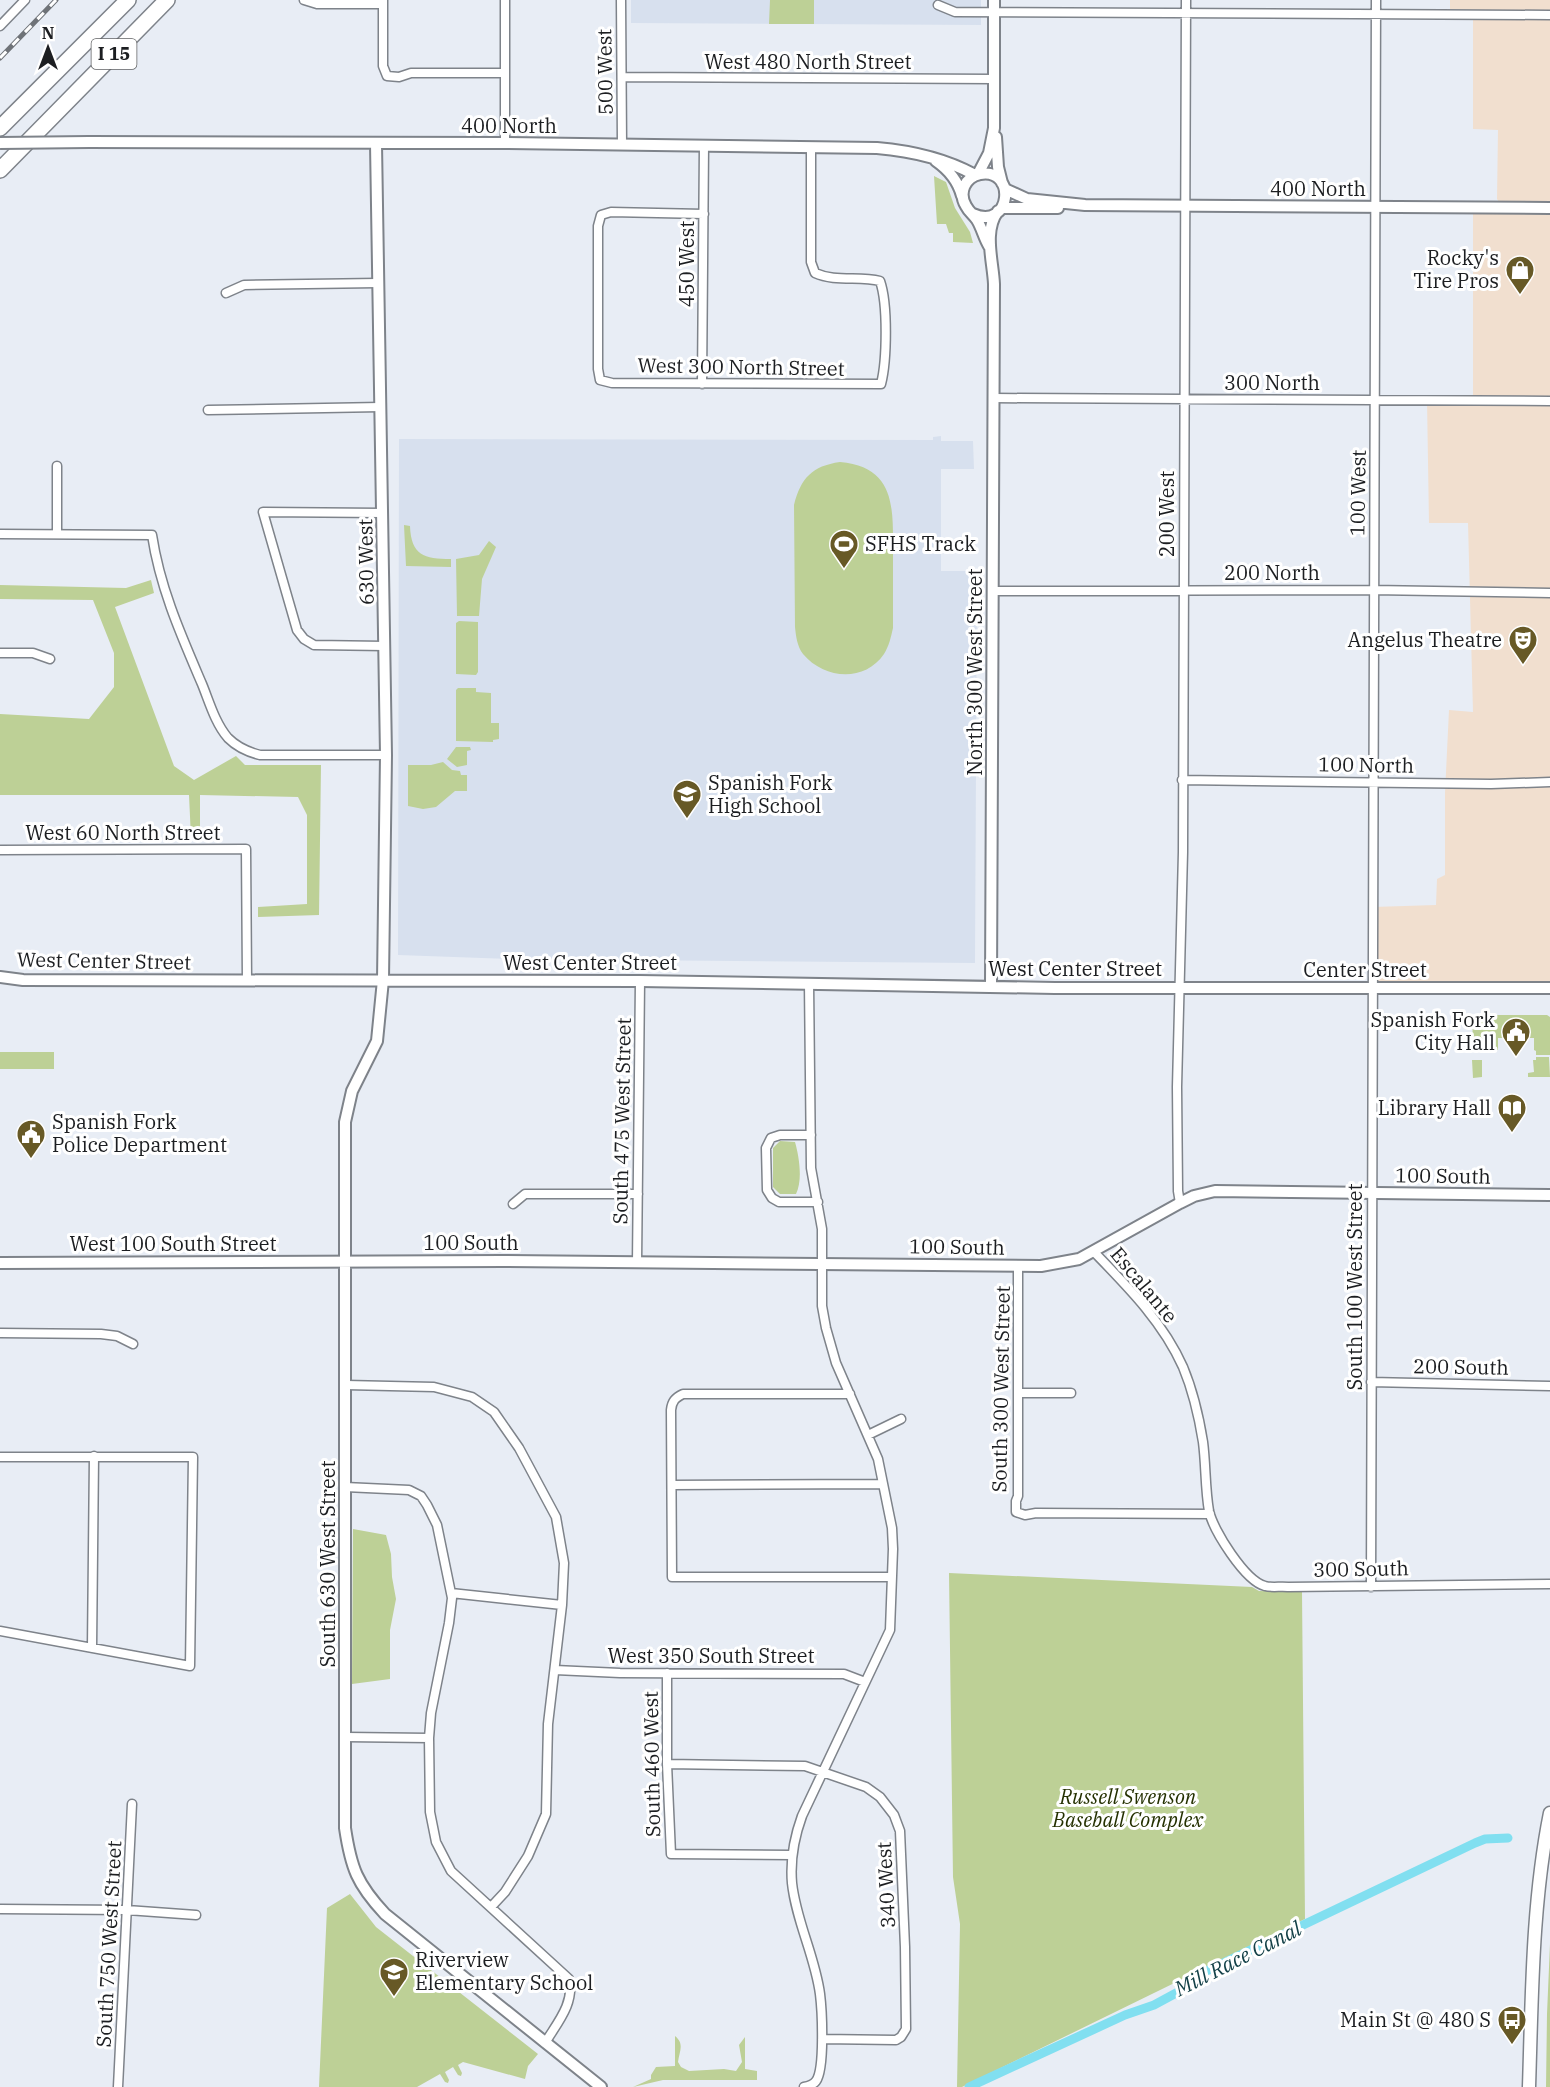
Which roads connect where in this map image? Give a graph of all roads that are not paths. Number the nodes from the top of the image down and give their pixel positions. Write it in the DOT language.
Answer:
graph roads {
  1 [pos="25,0"];
  2 [pos="128,0"];
  3 [pos="167,0"];
  4 [pos="304,0"];
  5 [pos="505,0"];
  6 [pos="621,0"];
  7 [pos="994,0"];
  8 [pos="1186,0"];
  9 [pos="1376,0"];
  10 [pos="383,2"];
  11 [pos="938,5"];
  12 [pos="993,12"];
  13 [pos="1186,13"];
  14 [pos="1377,14"];
  15 [pos="1550,15"];
  16 [pos="0,26"];
  17 [pos="504,73"];
  18 [pos="623,77"];
  19 [pos="994,79"];
  20 [pos="0,128"];
  21 [pos="994,128"];
  22 [pos="0,143"];
  23 [pos="505,143"];
  24 [pos="376,144"];
  25 [pos="622,144"];
  26 [pos="704,146"];
  27 [pos="811,147"];
  28 [pos="928,156"];
  29 [pos="0,171"];
  30 [pos="977,175"];
  31 [pos="1004,186"];
  32 [pos="962,196"];
  33 [pos="1085,205"];
  34 [pos="1184,206"];
  35 [pos="1376,207"];
  36 [pos="1550,208"];
  37 [pos="1000,210"];
  38 [pos="704,214"];
  39 [pos="973,214"];
  40 [pos="990,249"];
  41 [pos="378,283"];
  42 [pos="226,293"];
  43 [pos="702,384"];
  44 [pos="993,398"];
  45 [pos="1183,399"];
  46 [pos="1376,400"];
  47 [pos="1550,401"];
  48 [pos="381,407"];
  49 [pos="208,411"];
  50 [pos="57,466"];
  51 [pos="383,513"];
  52 [pos="0,534"];
  53 [pos="57,534"];
  54 [pos="1183,590"];
  55 [pos="1373,590"];
  56 [pos="994,591"];
  57 [pos="1550,593"];
  58 [pos="385,646"];
  59 [pos="0,653"];
  60 [pos="50,659"];
  61 [pos="386,755"];
  62 [pos="1182,780"];
  63 [pos="1374,781"];
  64 [pos="1550,782"];
  65 [pos="0,850"];
  66 [pos="0,977"];
  67 [pos="383,980"];
  68 [pos="247,981"];
  69 [pos="640,981"];
  70 [pos="809,983"];
  71 [pos="991,987"];
  72 [pos="1372,987"];
  73 [pos="1179,988"];
  74 [pos="1550,988"];
  75 [pos="811,1135"];
  76 [pos="1371,1193"];
  77 [pos="638,1194"];
  78 [pos="1550,1195"];
  79 [pos="818,1202"];
  80 [pos="1180,1203"];
  81 [pos="513,1204"];
  82 [pos="1094,1252"];
  83 [pos="346,1261"];
  84 [pos="0,1263"];
  85 [pos="637,1263"];
  86 [pos="821,1264"];
  87 [pos="1018,1266"];
  88 [pos="0,1333"];
  89 [pos="133,1344"];
  90 [pos="1371,1382"];
  91 [pos="346,1385"];
  92 [pos="1550,1386"];
  93 [pos="1018,1393"];
  94 [pos="1071,1393"];
  95 [pos="850,1394"];
  96 [pos="901,1419"];
  97 [pos="868,1435"];
  98 [pos="94,1456"];
  99 [pos="0,1457"];
  100 [pos="882,1484"];
  101 [pos="672,1485"];
  102 [pos="345,1487"];
  103 [pos="1210,1514"];
  104 [pos="892,1577"];
  105 [pos="1550,1584"];
  106 [pos="1371,1587"];
  107 [pos="451,1593"];
  108 [pos="562,1605"];
  109 [pos="0,1631"];
  110 [pos="92,1648"];
  111 [pos="555,1670"];
  112 [pos="667,1673"];
  113 [pos="866,1682"];
  114 [pos="346,1737"];
  115 [pos="429,1738"];
  116 [pos="667,1764"];
  117 [pos="823,1773"];
  118 [pos="132,1804"];
  119 [pos="1550,1813"];
  120 [pos="792,1855"];
  121 [pos="491,1907"];
  122 [pos="0,1909"];
  123 [pos="127,1910"];
  124 [pos="196,1915"];
  125 [pos="822,2039"];
  126 [pos="545,2043"];
  127 [pos="118,2087"];
  128 [pos="601,2087"];
  129 [pos="804,2087"];
  130 [pos="1529,2087"];
  1 -- 16 [label="street"];
  2 -- 20 [label="highway, I 15"];
  3 -- 29 [label="highway, I 15"];
  4 -- 10 [label="street"];
  5 -- 17 [label="street"];
  6 -- 18 [label="street, 500 West"];
  7 -- 12 [label="street"];
  8 -- 13 [label="street, 200 West"];
  9 -- 14 [label="street, 100 West"];
  10 -- 17 [label="street"];
  11 -- 12 [label="street"];
  12 -- 13 [label="street"];
  12 -- 19 [label="street"];
  13 -- 14 [label="street"];
  13 -- 34 [label="street, 200 West"];
  14 -- 15 [label="street"];
  14 -- 35 [label="street, 100 West"];
  17 -- 23 [label="street"];
  18 -- 19 [label="street, West 480 North Street"];
  18 -- 25 [label="street, 500 West"];
  19 -- 21 [label="street"];
  21 -- 30 [label="street"];
  21 -- 31 [label="street"];
  22 -- 24 [label="street, 400 North, bridge"];
  23 -- 24 [label="street, 400 North"];
  23 -- 25 [label="street, 400 North"];
  24 -- 41 [label="street, 630 West"];
  25 -- 26 [label="street, 400 North"];
  26 -- 27 [label="street, 400 North"];
  26 -- 38 [label="street, 450 West"];
  27 -- 28 [label="street, 400 North"];
  27 -- 43 [label="street, West 300 North Street"];
  28 -- 30 [label="street, 400 North"];
  28 -- 32 [label="street"];
  30 -- 31 [label="street"];
  30 -- 32 [label="street"];
  31 -- 33 [label="street, 400 North"];
  31 -- 37 [label="street"];
  32 -- 39 [label="street"];
  33 -- 34 [label="street, 400 North"];
  33 -- 37 [label="street, 400 North"];
  34 -- 35 [label="street, 400 North"];
  34 -- 45 [label="street, 200 West"];
  35 -- 36 [label="street, 400 North"];
  35 -- 46 [label="street, 100 West"];
  37 -- 39 [label="street"];
  37 -- 40 [label="street"];
  38 -- 43 [label="street, 450 West"];
  38 -- 43 [label="street, West 300 North Street"];
  39 -- 40 [label="street"];
  40 -- 44 [label="street, North 300 West Street"];
  41 -- 42 [label="street"];
  41 -- 48 [label="street, 630 West"];
  44 -- 45 [label="street, 300 North"];
  44 -- 56 [label="street, North 300 West Street"];
  45 -- 46 [label="street, 300 North"];
  45 -- 54 [label="street, 200 West"];
  46 -- 47 [label="street, 300 North"];
  46 -- 55 [label="street, 100 West"];
  48 -- 49 [label="street"];
  48 -- 51 [label="street, 630 West"];
  50 -- 53 [label="street"];
  51 -- 58 [label="street, 630 West"];
  51 -- 58 [label="street"];
  52 -- 53 [label="street"];
  53 -- 61 [label="street"];
  54 -- 55 [label="street, 200 North"];
  54 -- 56 [label="street, 200 North"];
  54 -- 62 [label="street, 200 West"];
  55 -- 57 [label="street, 200 North"];
  55 -- 63 [label="street, 100 West"];
  56 -- 71 [label="street, North 300 West Street"];
  58 -- 61 [label="street, 630 West"];
  59 -- 60 [label="street"];
  61 -- 67 [label="street, 630 West"];
  62 -- 63 [label="street, 100 North"];
  62 -- 73 [label="street, 200 West"];
  63 -- 64 [label="street, 100 North"];
  63 -- 72 [label="street, 100 West"];
  65 -- 68 [label="street, West 60 North Street"];
  66 -- 68 [label="street, West Center Street"];
  67 -- 68 [label="street, West Center Street"];
  67 -- 69 [label="street, West Center Street"];
  67 -- 83 [label="street, 630 West"];
  69 -- 70 [label="street, West Center Street"];
  69 -- 77 [label="street, South 475 West Street"];
  70 -- 71 [label="street, West Center Street"];
  70 -- 75 [label="street"];
  71 -- 73 [label="street, West Center Street"];
  72 -- 73 [label="street, Center Street"];
  72 -- 74 [label="street, Center Street"];
  72 -- 76 [label="street, South 100 West Street"];
  73 -- 80 [label="street, 200 West"];
  75 -- 79 [label="street"];
  75 -- 79 [label="street"];
  76 -- 78 [label="street, 100 South"];
  76 -- 80 [label="street, 100 South"];
  76 -- 90 [label="street, South 100 West Street"];
  77 -- 81 [label="street"];
  77 -- 85 [label="street, South 475 West Street"];
  79 -- 86 [label="street"];
  80 -- 82 [label="street, 100 South"];
  82 -- 87 [label="street, 100 South"];
  82 -- 103 [label="street, Escalante"];
  83 -- 84 [label="street, West 100 South Street"];
  83 -- 85 [label="street, 100 South"];
  83 -- 91 [label="street, South 630 West Street"];
  85 -- 86 [label="street, 100 South"];
  86 -- 87 [label="street, 100 South"];
  86 -- 95 [label="street"];
  87 -- 93 [label="street, South 300 West Street"];
  88 -- 89 [label="street"];
  90 -- 92 [label="street, 200 South"];
  90 -- 106 [label="street, South 100 West Street"];
  91 -- 102 [label="street, South 630 West Street"];
  91 -- 108 [label="street"];
  93 -- 94 [label="street"];
  93 -- 103 [label="street, South 300 West Street"];
  95 -- 97 [label="street"];
  95 -- 101 [label="street"];
  96 -- 97 [label="street"];
  97 -- 100 [label="street"];
  98 -- 99 [label="street"];
  98 -- 110 [label="street"];
  98 -- 110 [label="street"];
  100 -- 101 [label="street"];
  100 -- 104 [label="street"];
  101 -- 104 [label="street"];
  102 -- 107 [label="street"];
  102 -- 114 [label="street, South 630 West Street"];
  103 -- 106 [label="street, 300 South"];
  104 -- 113 [label="street"];
  105 -- 106 [label="street, 300 South"];
  107 -- 108 [label="street"];
  107 -- 115 [label="street"];
  108 -- 111 [label="street"];
  109 -- 110 [label="street"];
  111 -- 112 [label="street, West 350 South Street"];
  111 -- 121 [label="street"];
  112 -- 113 [label="street, West 350 South Street"];
  112 -- 116 [label="street, South 460 West"];
  113 -- 117 [label="street"];
  114 -- 115 [label="street"];
  114 -- 126 [label="street, South 630 West Street"];
  115 -- 121 [label="street"];
  116 -- 117 [label="street, 340 West"];
  116 -- 120 [label="street, South 460 West"];
  117 -- 120 [label="street"];
  117 -- 125 [label="street, 340 West"];
  118 -- 123 [label="street, South 750 West Street"];
  119 -- 130 [label="main road"];
  120 -- 125 [label="street"];
  121 -- 126 [label="street"];
  122 -- 123 [label="street"];
  123 -- 124 [label="street"];
  123 -- 127 [label="street, South 750 West Street"];
  125 -- 129 [label="street"];
  126 -- 128 [label="street, South 630 West Street"];
}
